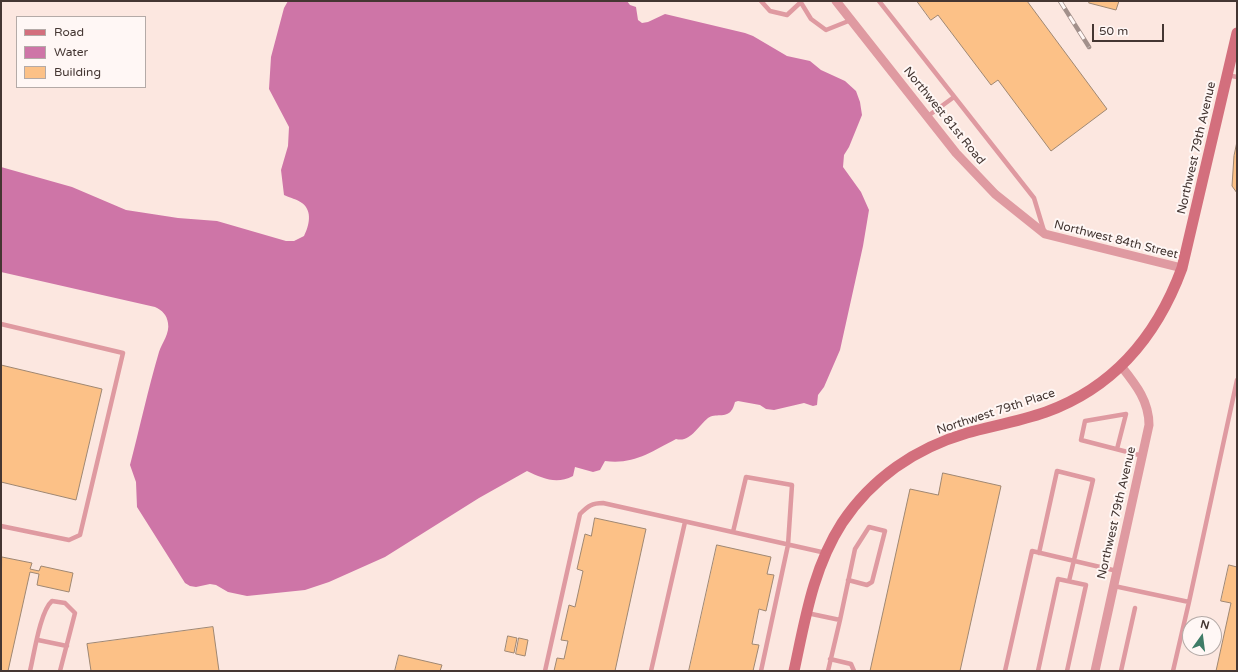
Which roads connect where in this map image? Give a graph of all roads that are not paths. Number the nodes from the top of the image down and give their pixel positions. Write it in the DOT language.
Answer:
graph roads {
  1 [pos="762,1"];
  2 [pos="836,1"];
  3 [pos="879,1"];
  4 [pos="800,2"];
  5 [pos="851,20"];
  6 [pos="1237,33"];
  7 [pos="1232,76"];
  8 [pos="954,97"];
  9 [pos="928,116"];
  10 [pos="1045,234"];
  11 [pos="1182,268"];
  12 [pos="1,324"];
  13 [pos="1122,366"];
  14 [pos="1237,380"];
  15 [pos="1118,449"];
  16 [pos="1143,456"];
  17 [pos="685,522"];
  18 [pos="1,526"];
  19 [pos="734,532"];
  20 [pos="788,545"];
  21 [pos="826,553"];
  22 [pos="1039,553"];
  23 [pos="1074,561"];
  24 [pos="1117,571"];
  25 [pos="848,580"];
  26 [pos="1070,581"];
  27 [pos="1114,586"];
  28 [pos="1189,602"];
  29 [pos="1135,608"];
  30 [pos="807,613"];
  31 [pos="840,620"];
  32 [pos="38,640"];
  33 [pos="67,646"];
  34 [pos="830,659"];
  35 [pos="30,671"];
  36 [pos="60,671"];
  37 [pos="545,671"];
  38 [pos="651,671"];
  39 [pos="761,671"];
  40 [pos="794,671"];
  41 [pos="828,671"];
  42 [pos="854,671"];
  43 [pos="1005,671"];
  44 [pos="1038,671"];
  45 [pos="1067,671"];
  46 [pos="1095,671"];
  47 [pos="1121,671"];
  48 [pos="1173,671"];
  1 -- 4 [label="lane"];
  2 -- 5 [label="street, Northwest 81st Road"];
  3 -- 8 [label="lane"];
  4 -- 5 [label="lane"];
  5 -- 9 [label="street, Northwest 81st Road"];
  6 -- 7 [label="main road, Northwest 79th Avenue"];
  7 -- 11 [label="main road, Northwest 79th Avenue"];
  8 -- 9 [label="lane"];
  8 -- 10 [label="lane"];
  9 -- 10 [label="street, Northwest 81st Road"];
  10 -- 11 [label="street, Northwest 84th Street"];
  11 -- 13 [label="main road, Northwest 79th Place"];
  12 -- 18 [label="lane"];
  13 -- 16 [label="street, Northwest 79th Avenue"];
  13 -- 21 [label="main road, Northwest 79th Place"];
  14 -- 28 [label="lane"];
  15 -- 15 [label="lane"];
  15 -- 16 [label="lane"];
  16 -- 24 [label="street, Northwest 79th Avenue"];
  17 -- 19 [label="lane"];
  17 -- 37 [label="lane"];
  17 -- 38 [label="lane"];
  19 -- 20 [label="lane"];
  19 -- 20 [label="lane"];
  20 -- 21 [label="lane"];
  20 -- 39 [label="lane"];
  21 -- 30 [label="main road, Northwest 79th Place"];
  22 -- 23 [label="lane"];
  22 -- 23 [label="lane"];
  22 -- 43 [label="lane"];
  23 -- 24 [label="lane"];
  23 -- 26 [label="lane"];
  24 -- 27 [label="street, Northwest 79th Avenue"];
  25 -- 25 [label="lane"];
  25 -- 31 [label="lane"];
  26 -- 44 [label="lane"];
  26 -- 45 [label="lane"];
  27 -- 28 [label="lane"];
  27 -- 46 [label="street, Northwest 79th Avenue"];
  28 -- 48 [label="lane"];
  29 -- 47 [label="lane"];
  30 -- 31 [label="lane"];
  30 -- 40 [label="main road, Northwest 79th Place"];
  31 -- 34 [label="lane"];
  32 -- 33 [label="lane"];
  32 -- 33 [label="lane"];
  32 -- 35 [label="lane"];
  33 -- 36 [label="lane"];
  34 -- 41 [label="lane"];
  34 -- 42 [label="lane"];
}
